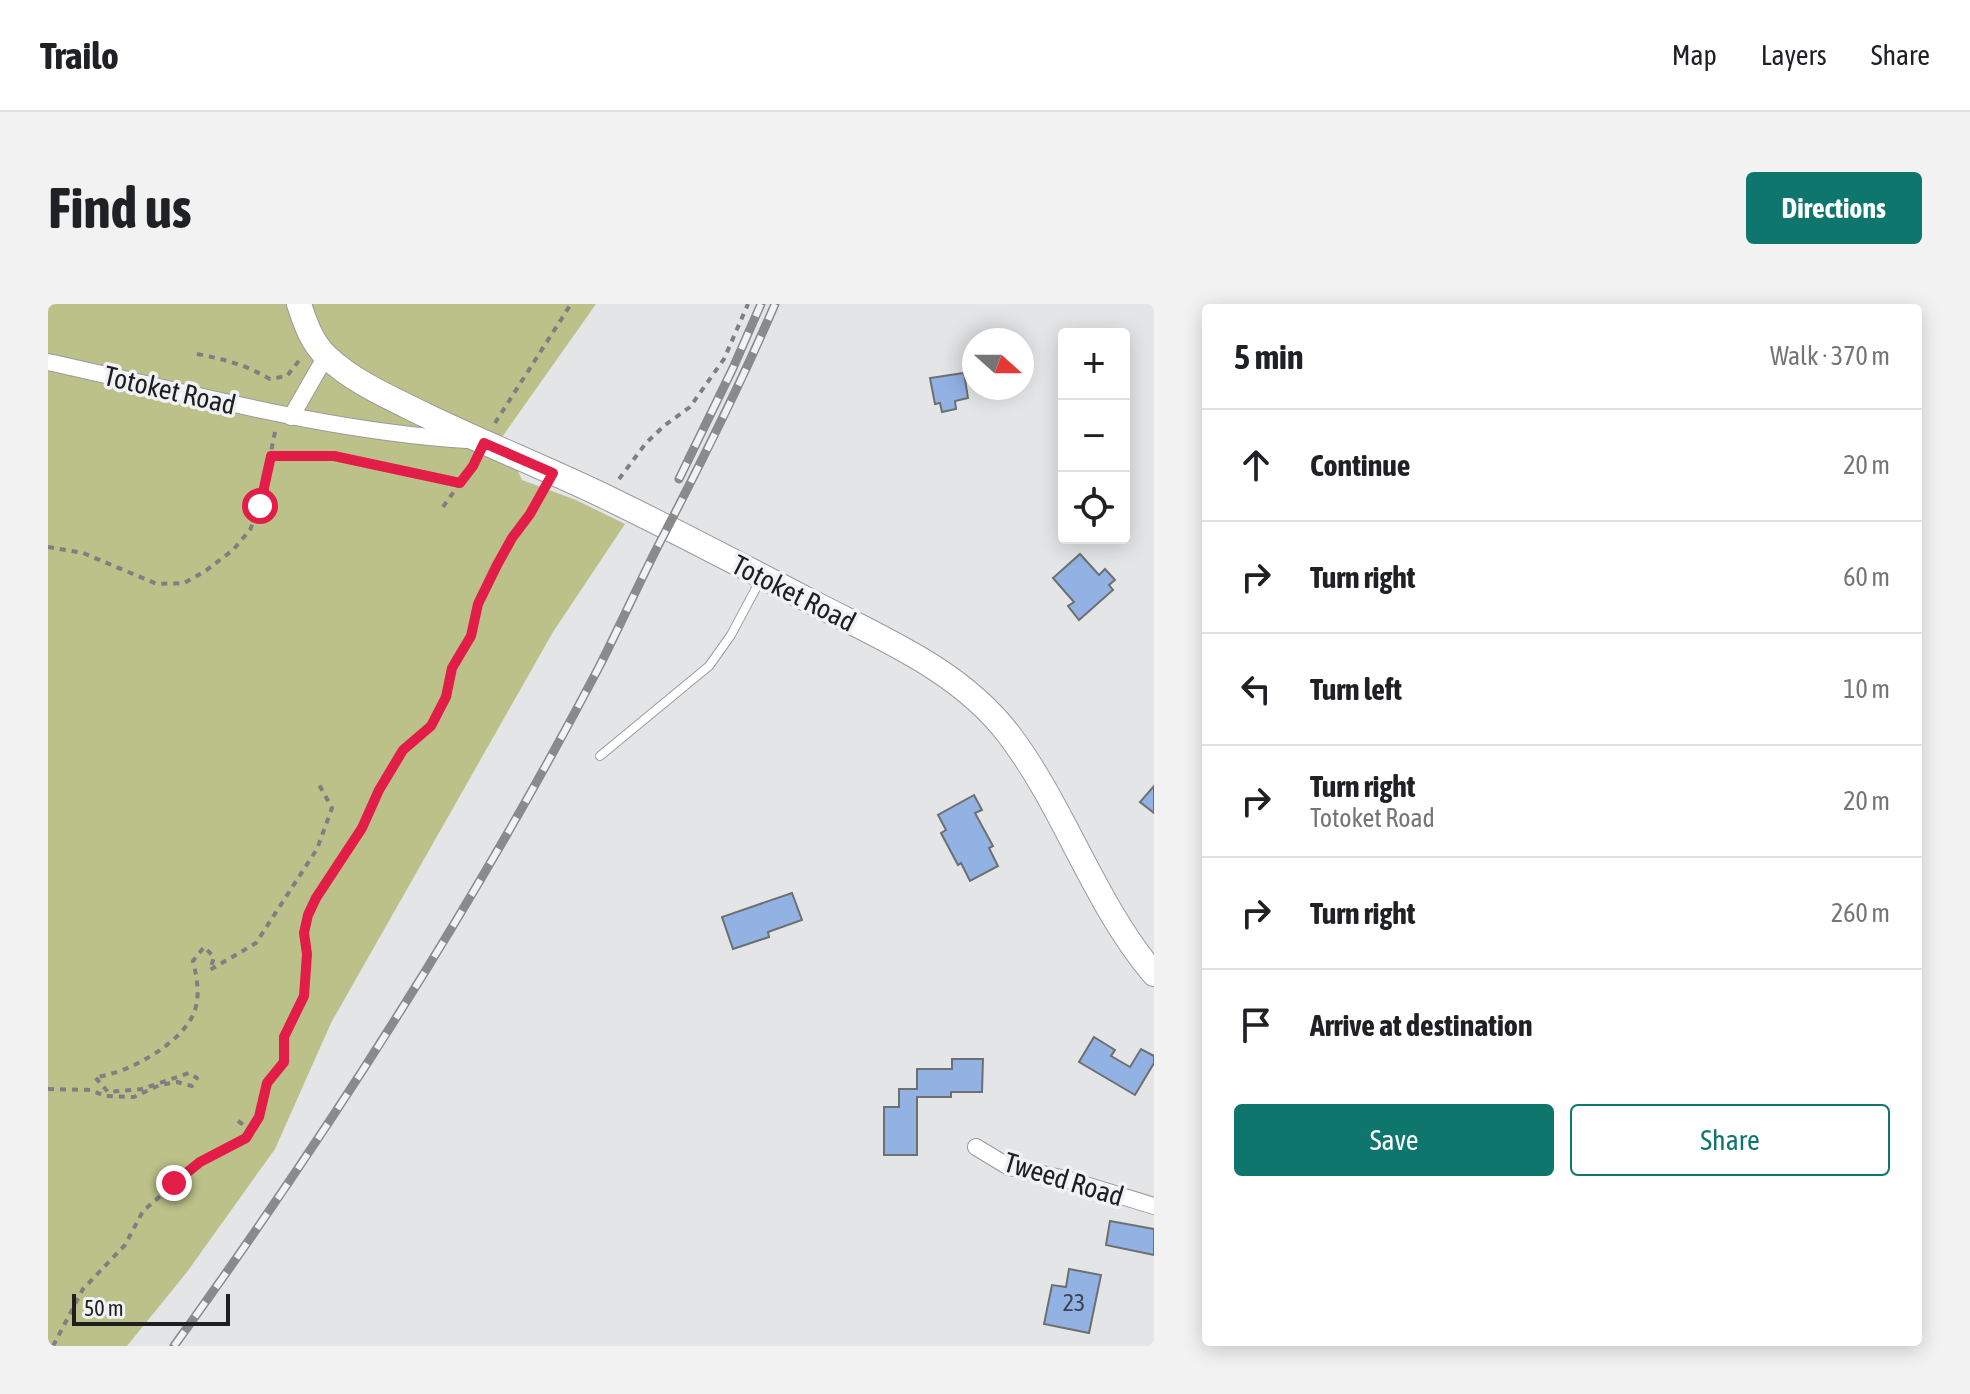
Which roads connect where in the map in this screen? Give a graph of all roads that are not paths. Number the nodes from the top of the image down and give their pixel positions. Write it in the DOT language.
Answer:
graph roads {
  1 [pos="299,304"];
  2 [pos="319,347"];
  3 [pos="48,362"];
  4 [pos="291,417"];
  5 [pos="480,442"];
  6 [pos="762,577"];
  7 [pos="600,756"];
  8 [pos="1154,974"];
  9 [pos="976,1147"];
  10 [pos="1154,1206"];
  1 -- 2 [label="main road"];
  2 -- 4 [label="street"];
  2 -- 5 [label="main road"];
  3 -- 4 [label="street, Totoket Road"];
  4 -- 5 [label="street, Totoket Road"];
  5 -- 6 [label="main road, Totoket Road"];
  6 -- 7 [label="lane"];
  6 -- 8 [label="main road, Totoket Road"];
  9 -- 10 [label="street, Tweed Road"];
}
